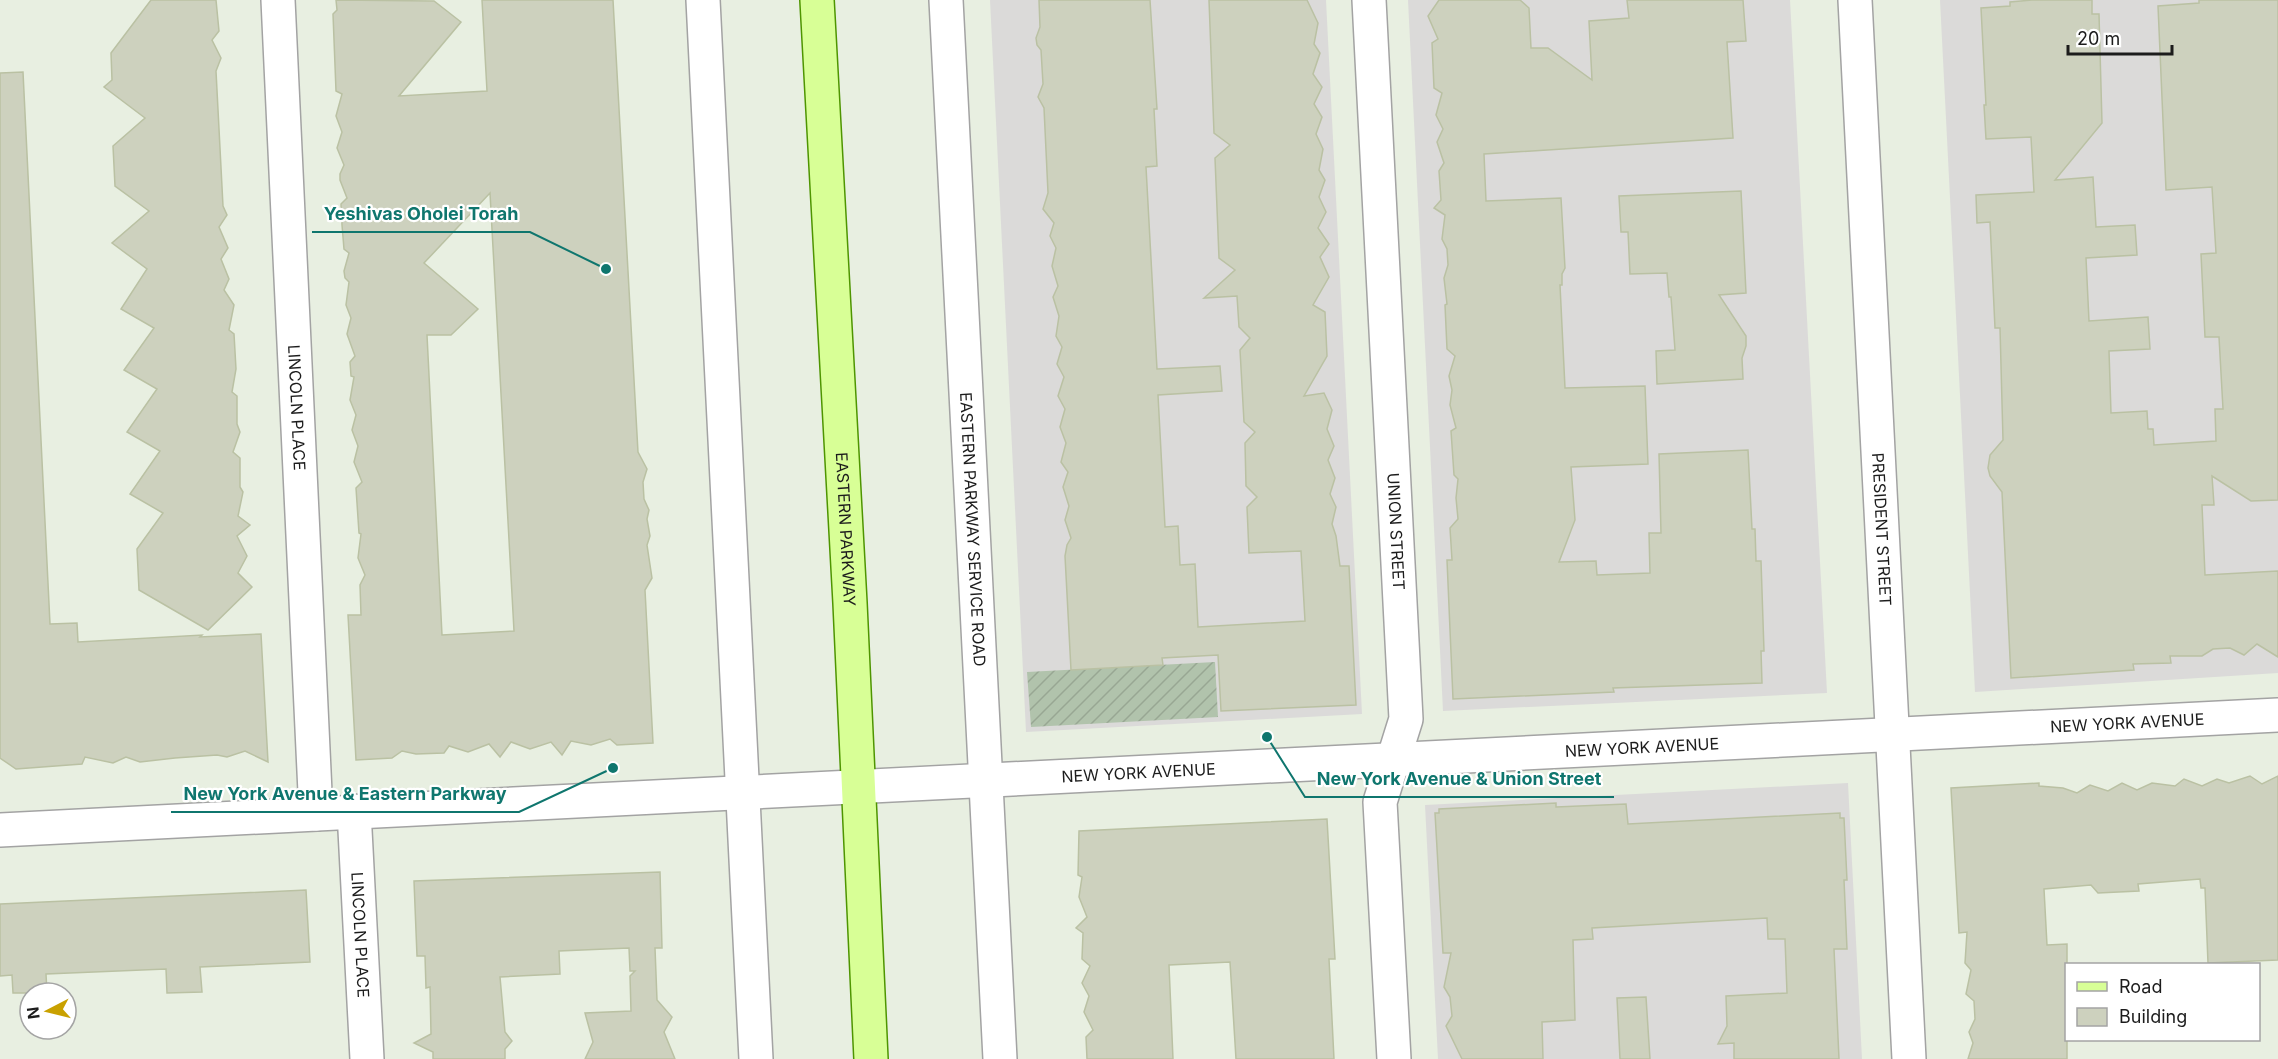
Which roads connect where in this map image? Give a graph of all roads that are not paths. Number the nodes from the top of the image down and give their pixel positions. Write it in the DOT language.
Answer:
graph roads {
  1 [pos="278,0"];
  2 [pos="703,0"];
  3 [pos="817,0"];
  4 [pos="946,0"];
  5 [pos="1369,0"];
  6 [pos="1855,0"];
  7 [pos="2278,715"];
  8 [pos="1892,734"];
  9 [pos="1393,759"];
  10 [pos="986,779"];
  11 [pos="857,786"];
  12 [pos="743,791"];
  13 [pos="354,811"];
  14 [pos="316,814"];
  15 [pos="0,830"];
  16 [pos="367,1059"];
  17 [pos="756,1059"];
  18 [pos="871,1059"];
  19 [pos="1000,1059"];
  20 [pos="1394,1059"];
  21 [pos="1909,1059"];
  1 -- 14 [label="street, LINCOLN PLACE"];
  2 -- 12 [label="street"];
  3 -- 11 [label="main road, EASTERN PARKWAY"];
  4 -- 10 [label="street, EASTERN PARKWAY SERVICE ROAD"];
  5 -- 9 [label="street, UNION STREET"];
  6 -- 8 [label="street, PRESIDENT STREET"];
  7 -- 8 [label="street, NEW YORK AVENUE"];
  8 -- 9 [label="street, NEW YORK AVENUE"];
  8 -- 21 [label="street, PRESIDENT STREET"];
  9 -- 10 [label="street, NEW YORK AVENUE"];
  9 -- 20 [label="street, UNION STREET"];
  10 -- 11 [label="street, NEW YORK AVENUE"];
  10 -- 19 [label="street, EASTERN PARKWAY SERVICE ROAD"];
  11 -- 12 [label="street, NEW YORK AVENUE"];
  11 -- 18 [label="main road, EASTERN PARKWAY"];
  12 -- 13 [label="street, NEW YORK AVENUE"];
  12 -- 17 [label="street"];
  13 -- 14 [label="street, NEW YORK AVENUE"];
  13 -- 16 [label="street, LINCOLN PLACE"];
  14 -- 15 [label="street, NEW YORK AVENUE"];
}
